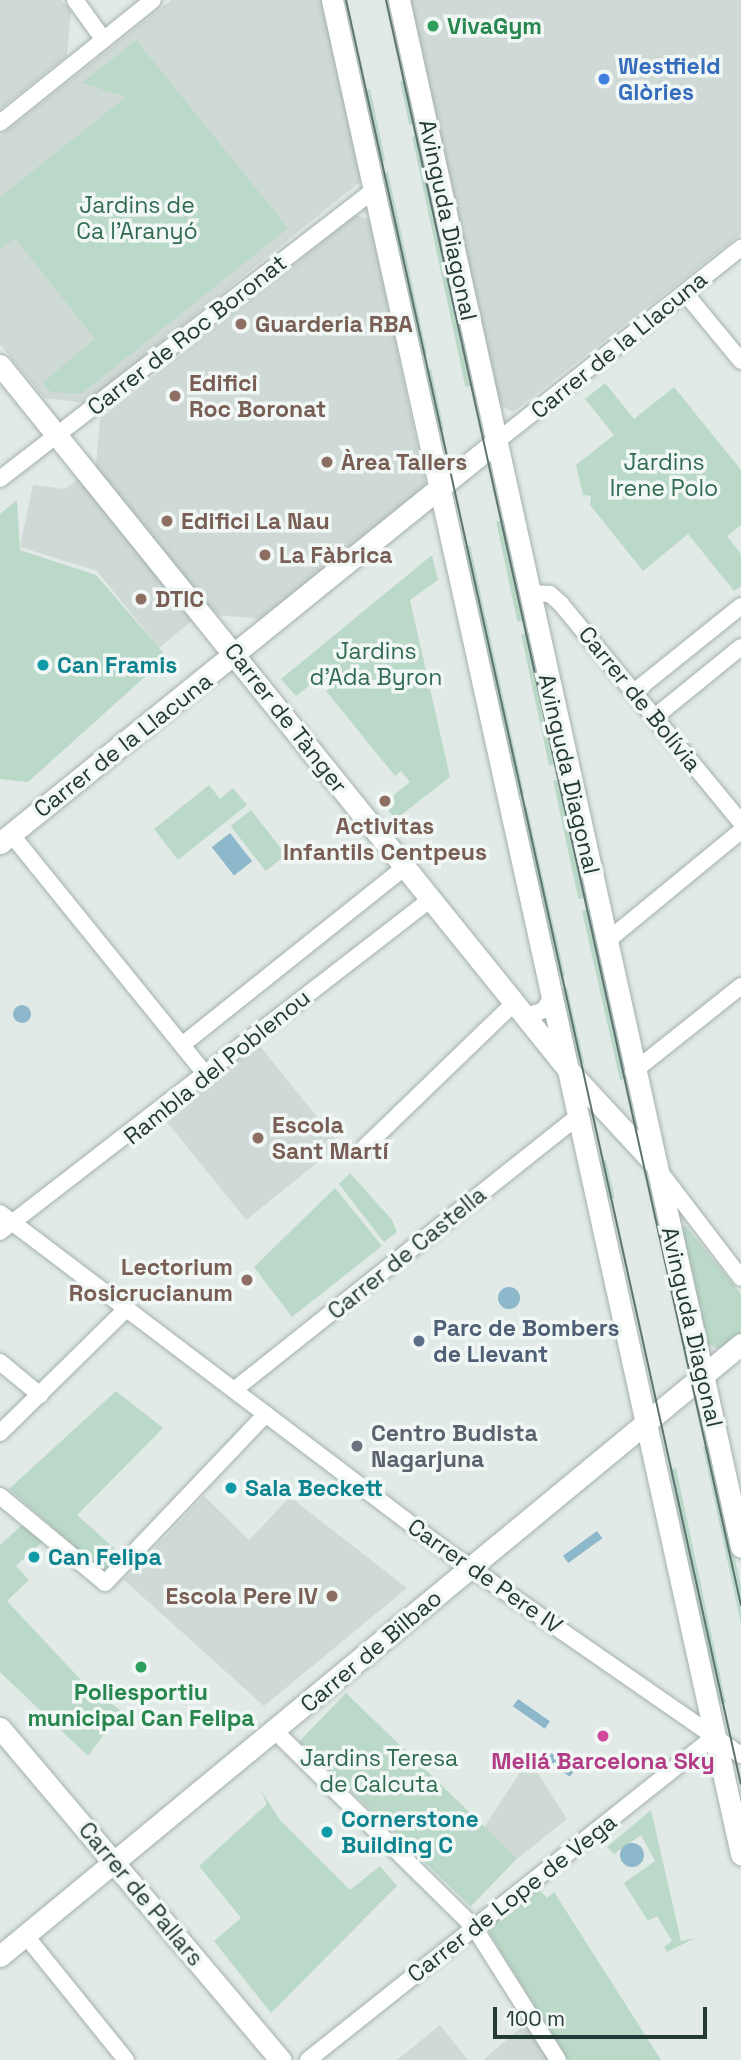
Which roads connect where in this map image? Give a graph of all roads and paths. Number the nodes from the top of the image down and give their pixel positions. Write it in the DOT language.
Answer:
graph roads {
  1 [pos="75,0"];
  2 [pos="153,0"];
  3 [pos="332,0"];
  4 [pos="399,0"];
  5 [pos="104,40"];
  6 [pos="0,123"];
  7 [pos="374,190"];
  8 [pos="741,248"];
  9 [pos="685,293"];
  10 [pos="741,361"];
  11 [pos="0,365"];
  12 [pos="56,436"];
  13 [pos="496,442"];
  14 [pos="0,479"];
  15 [pos="441,489"];
  16 [pos="529,593"];
  17 [pos="741,606"];
  18 [pos="741,648"];
  19 [pos="237,656"];
  20 [pos="634,692"];
  21 [pos="656,716"];
  22 [pos="741,822"];
  23 [pos="741,831"];
  24 [pos="5,839"];
  25 [pos="405,867"];
  26 [pos="431,899"];
  27 [pos="607,941"];
  28 [pos="741,986"];
  29 [pos="554,995"];
  30 [pos="520,1009"];
  31 [pos="182,1045"];
  32 [pos="570,1072"];
  33 [pos="633,1072"];
  34 [pos="206,1074"];
  35 [pos="580,1115"];
  36 [pos="365,1147"];
  37 [pos="654,1163"];
  38 [pos="0,1213"];
  39 [pos="7,1227"];
  40 [pos="741,1278"];
  41 [pos="127,1308"];
  42 [pos="741,1344"];
  43 [pos="0,1362"];
  44 [pos="704,1373"];
  45 [pos="234,1390"];
  46 [pos="40,1395"];
  47 [pos="266,1414"];
  48 [pos="648,1422"];
  49 [pos="0,1433"];
  50 [pos="0,1496"];
  51 [pos="741,1547"];
  52 [pos="470,1568"];
  53 [pos="0,1728"];
  54 [pos="275,1731"];
  55 [pos="715,1736"];
  56 [pos="741,1755"];
  57 [pos="741,1854"];
  58 [pos="116,1863"];
  59 [pos="474,1927"];
  60 [pos="26,1936"];
  61 [pos="0,1956"];
  62 [pos="126,2060"];
  63 [pos="281,2060"];
  64 [pos="308,2060"];
  65 [pos="558,2060"];
  1 -- 5 [label="street"];
  2 -- 5 [label="street"];
  3 -- 7 [label="street"];
  4 -- 13 [label="street, Avinguda Diagonal"];
  5 -- 6 [label="street"];
  7 -- 12 [label="street, Carrer de Roc Boronat"];
  7 -- 15 [label="street"];
  8 -- 9 [label="street, Carrer de la Llacuna"];
  9 -- 10 [label="street"];
  9 -- 13 [label="street, Carrer de la Llacuna"];
  11 -- 12 [label="street, Carrer de Tànger"];
  12 -- 14 [label="street, Carrer de Roc Boronat"];
  12 -- 19 [label="street, Carrer de Tànger"];
  13 -- 15 [label="street, Carrer de la Llacuna"];
  13 -- 16 [label="street, Avinguda Diagonal"];
  15 -- 19 [label="street, Carrer de la Llacuna"];
  15 -- 29 [label="street"];
  16 -- 20 [label="street, Carrer de Bolívia"];
  16 -- 27 [label="street, Avinguda Diagonal"];
  17 -- 20 [label="street"];
  18 -- 21 [label="street"];
  19 -- 24 [label="street, Carrer de la Llacuna"];
  19 -- 25 [label="street, Carrer de Tànger"];
  20 -- 21 [label="street, Carrer de Bolívia"];
  21 -- 22 [label="street, Carrer de Bolívia"];
  23 -- 27 [label="street"];
  24 -- 31 [label="street"];
  25 -- 26 [label="street, Carrer de Tànger"];
  25 -- 31 [label="street, Rambla del Poblenou"];
  26 -- 30 [label="street, Carrer de Tànger"];
  26 -- 34 [label="street, Rambla del Poblenou"];
  27 -- 33 [label="street, Avinguda Diagonal"];
  28 -- 33 [label="street"];
  29 -- 30 [label="street"];
  29 -- 32 [label="street"];
  30 -- 32 [label="street, Carrer de Tànger"];
  30 -- 36 [label="street"];
  31 -- 34 [label="street"];
  32 -- 35 [label="street"];
  32 -- 37 [label="street, Carrer de Tànger"];
  33 -- 37 [label="street, Avinguda Diagonal"];
  34 -- 39 [label="street, Rambla del Poblenou"];
  35 -- 45 [label="street, Carrer de Castella"];
  35 -- 48 [label="street"];
  37 -- 40 [label="street"];
  37 -- 44 [label="street, Avinguda Diagonal"];
  38 -- 39 [label="street, Carrer de Pere IV"];
  39 -- 41 [label="street, Carrer de Pere IV"];
  41 -- 45 [label="street, Carrer de Pere IV"];
  41 -- 46 [label="street"];
  42 -- 44 [label="street, Carrer de Bilbao"];
  43 -- 46 [label="street"];
  44 -- 48 [label="street, Carrer de Bilbao"];
  44 -- 51 [label="street, Avinguda Diagonal"];
  45 -- 47 [label="street, Carrer de Pere IV"];
  46 -- 49 [label="street"];
  47 -- 50 [label="street"];
  47 -- 52 [label="street, Carrer de Pere IV"];
  48 -- 52 [label="street, Carrer de Bilbao"];
  48 -- 55 [label="street"];
  52 -- 54 [label="street, Carrer de Bilbao"];
  52 -- 55 [label="street, Carrer de Pere IV"];
  53 -- 58 [label="street, Carrer de Pallars"];
  54 -- 58 [label="street, Carrer de Bilbao"];
  54 -- 59 [label="street"];
  55 -- 56 [label="street, Carrer de Pere IV"];
  55 -- 57 [label="street"];
  55 -- 59 [label="street, Carrer de Lope de Vega"];
  58 -- 60 [label="street, Carrer de Bilbao"];
  58 -- 63 [label="street, Carrer de Pallars"];
  59 -- 64 [label="street, Carrer de Lope de Vega"];
  59 -- 65 [label="street"];
  60 -- 61 [label="street, Carrer de Bilbao"];
  60 -- 62 [label="street"];
}
